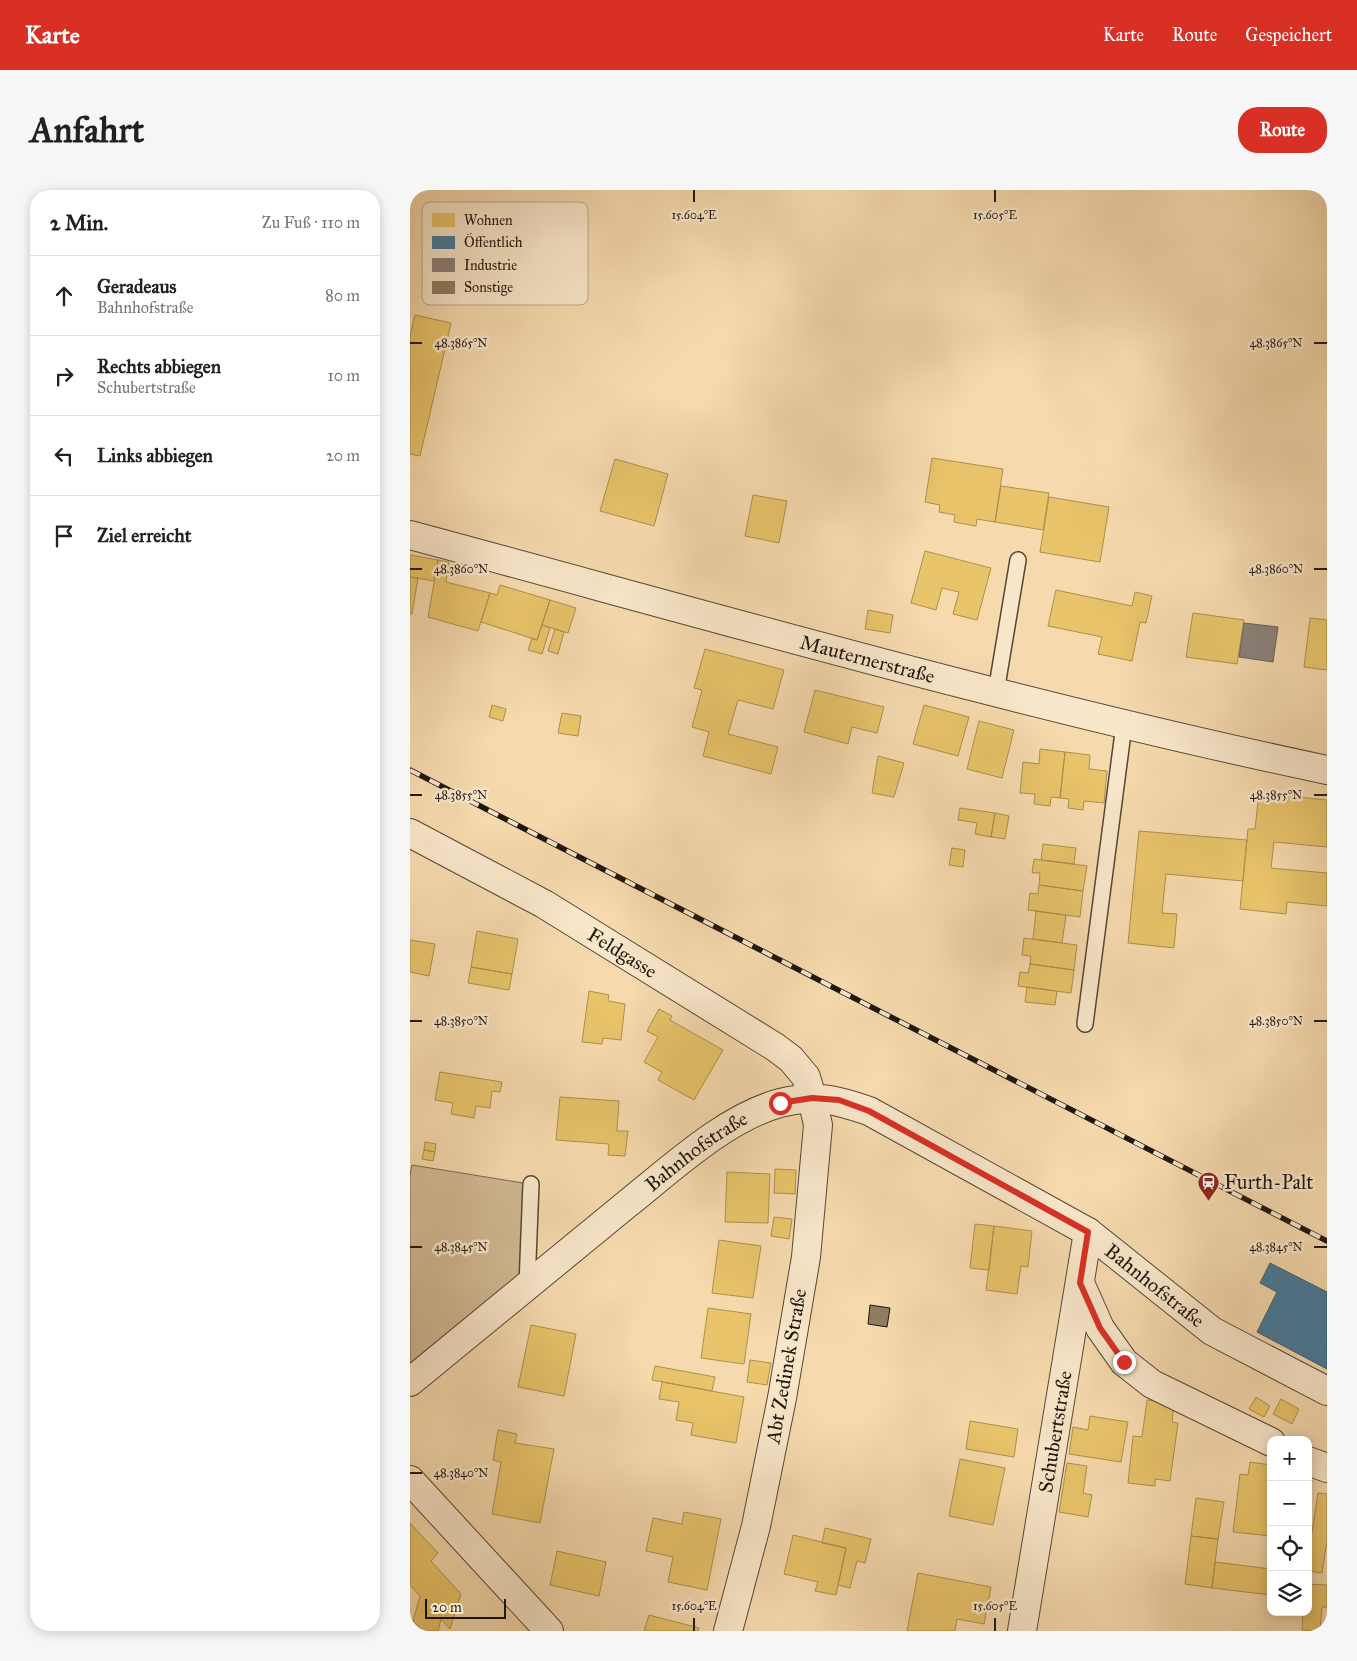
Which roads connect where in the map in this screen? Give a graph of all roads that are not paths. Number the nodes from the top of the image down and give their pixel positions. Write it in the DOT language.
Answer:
graph roads {
  1 [pos="410,535"];
  2 [pos="1018,560"];
  3 [pos="996,692"];
  4 [pos="1124,725"];
  5 [pos="1327,770"];
  6 [pos="410,833"];
  7 [pos="1085,1024"];
  8 [pos="812,1098"];
  9 [pos="531,1184"];
  10 [pos="1088,1232"];
  11 [pos="1080,1283"];
  12 [pos="527,1285"];
  13 [pos="410,1382"];
  14 [pos="1327,1391"];
  15 [pos="1267,1440"];
  16 [pos="1312,1462"];
  17 [pos="1327,1468"];
  18 [pos="410,1480"];
  19 [pos="549,1631"];
  20 [pos="728,1631"];
  21 [pos="1022,1631"];
  1 -- 3 [label="street, Mauternerstraße"];
  2 -- 3 [label="lane"];
  3 -- 4 [label="street, Mauternerstraße"];
  4 -- 5 [label="street, Mauternerstraße"];
  4 -- 7 [label="lane"];
  6 -- 8 [label="street, Feldgasse"];
  8 -- 10 [label="street, Bahnhofstraße"];
  8 -- 12 [label="street, Bahnhofstraße"];
  8 -- 20 [label="street, Abt Zedinek Straße"];
  9 -- 12 [label="lane"];
  10 -- 11 [label="street, Schubertstraße"];
  10 -- 14 [label="street, Bahnhofstraße"];
  11 -- 15 [label="street"];
  11 -- 21 [label="street, Schubertstraße"];
  12 -- 13 [label="street, Bahnhofstraße"];
  16 -- 17 [label="street"];
  18 -- 19 [label="street"];
}
